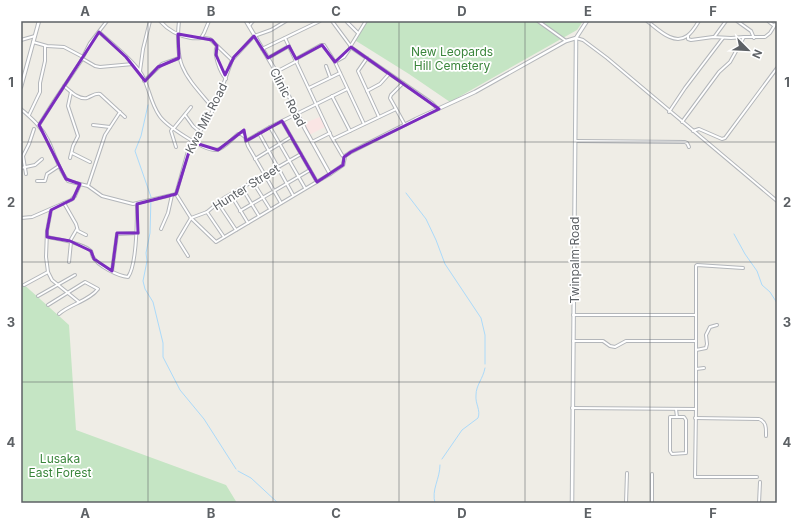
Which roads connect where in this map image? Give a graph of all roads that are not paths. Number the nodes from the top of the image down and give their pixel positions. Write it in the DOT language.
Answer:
graph roads {
  1 [pos="39,21"];
  2 [pos="107,21"];
  3 [pos="150,21"];
  4 [pos="160,21"];
  5 [pos="179,21"];
  6 [pos="209,21"];
  7 [pos="246,21"];
  8 [pos="253,21"];
  9 [pos="286,21"];
  10 [pos="318,21"];
  11 [pos="332,21"];
  12 [pos="366,21"];
  13 [pos="538,21"];
  14 [pos="587,21"];
  15 [pos="647,21"];
  16 [pos="699,21"];
  17 [pos="726,21"];
  18 [pos="737,21"];
  19 [pos="768,21"];
  20 [pos="347,22"];
  21 [pos="776,25"];
  22 [pos="249,26"];
  23 [pos="99,32"];
  24 [pos="358,33"];
  25 [pos="178,34"];
  26 [pos="35,36"];
  27 [pos="254,36"];
  28 [pos="688,36"];
  29 [pos="715,37"];
  30 [pos="744,37"];
  31 [pos="201,38"];
  32 [pos="285,38"];
  33 [pos="576,38"];
  34 [pos="724,38"];
  35 [pos="754,38"];
  36 [pos="21,40"];
  37 [pos="566,41"];
  38 [pos="33,42"];
  39 [pos="45,46"];
  40 [pos="217,46"];
  41 [pos="289,46"];
  42 [pos="351,47"];
  43 [pos="262,49"];
  44 [pos="83,58"];
  45 [pos="179,58"];
  46 [pos="268,58"];
  47 [pos="367,58"];
  48 [pos="232,60"];
  49 [pos="296,60"];
  50 [pos="335,62"];
  51 [pos="132,64"];
  52 [pos="326,66"];
  53 [pos="777,68"];
  54 [pos="140,72"];
  55 [pos="276,72"];
  56 [pos="340,73"];
  57 [pos="389,74"];
  58 [pos="330,77"];
  59 [pos="226,79"];
  60 [pos="144,81"];
  61 [pos="403,83"];
  62 [pos="64,86"];
  63 [pos="21,87"];
  64 [pos="309,88"];
  65 [pos="347,89"];
  66 [pos="367,91"];
  67 [pos="71,92"];
  68 [pos="332,96"];
  69 [pos="317,104"];
  70 [pos="191,107"];
  71 [pos="213,108"];
  72 [pos="21,109"];
  73 [pos="396,109"];
  74 [pos="439,110"];
  75 [pos="120,112"];
  76 [pos="669,112"];
  77 [pos="297,113"];
  78 [pos="185,115"];
  79 [pos="28,116"];
  80 [pos="125,117"];
  81 [pos="379,117"];
  82 [pos="282,121"];
  83 [pos="682,122"];
  84 [pos="364,124"];
  85 [pos="39,125"];
  86 [pos="93,125"];
  87 [pos="405,125"];
  88 [pos="110,127"];
  89 [pos="270,127"];
  90 [pos="174,128"];
  91 [pos="34,129"];
  92 [pos="350,131"];
  93 [pos="693,131"];
  94 [pos="200,132"];
  95 [pos="259,133"];
  96 [pos="330,133"];
  97 [pos="291,137"];
  98 [pos="333,139"];
  99 [pos="246,141"];
  100 [pos="575,141"];
  101 [pos="193,142"];
  102 [pos="312,142"];
  103 [pos="279,144"];
  104 [pos="176,147"];
  105 [pos="689,147"];
  106 [pos="268,150"];
  107 [pos="72,153"];
  108 [pos="301,154"];
  109 [pos="344,157"];
  110 [pos="70,158"];
  111 [pos="42,159"];
  112 [pos="255,159"];
  113 [pos="290,161"];
  114 [pos="90,162"];
  115 [pos="59,166"];
  116 [pos="26,167"];
  117 [pos="278,167"];
  118 [pos="21,168"];
  119 [pos="310,170"];
  120 [pos="26,174"];
  121 [pos="330,174"];
  122 [pos="265,175"];
  123 [pos="298,176"];
  124 [pos="37,181"];
  125 [pos="253,182"];
  126 [pos="316,182"];
  127 [pos="286,183"];
  128 [pos="80,184"];
  129 [pos="88,186"];
  130 [pos="242,188"];
  131 [pos="305,188"];
  132 [pos="274,191"];
  133 [pos="176,194"];
  134 [pos="172,195"];
  135 [pos="231,195"];
  136 [pos="293,196"];
  137 [pos="264,198"];
  138 [pos="777,201"];
  139 [pos="64,203"];
  140 [pos="218,203"];
  141 [pos="281,203"];
  142 [pos="137,204"];
  143 [pos="252,204"];
  144 [pos="270,209"];
  145 [pos="51,210"];
  146 [pos="240,211"];
  147 [pos="207,212"];
  148 [pos="259,216"];
  149 [pos="21,218"];
  150 [pos="191,218"];
  151 [pos="248,223"];
  152 [pos="77,229"];
  153 [pos="162,229"];
  154 [pos="236,230"];
  155 [pos="138,233"];
  156 [pos="86,235"];
  157 [pos="47,237"];
  158 [pos="224,237"];
  159 [pos="70,241"];
  160 [pos="188,256"];
  161 [pos="69,262"];
  162 [pos="743,268"];
  163 [pos="112,271"];
  164 [pos="48,272"];
  165 [pos="75,275"];
  166 [pos="24,285"];
  167 [pos="59,285"];
  168 [pos="68,293"];
  169 [pos="38,296"];
  170 [pos="79,302"];
  171 [pos="48,304"];
  172 [pos="59,314"];
  173 [pos="573,314"];
  174 [pos="695,315"];
  175 [pos="717,325"];
  176 [pos="573,341"];
  177 [pos="695,341"];
  178 [pos="696,350"];
  179 [pos="704,368"];
  180 [pos="696,369"];
  181 [pos="572,408"];
  182 [pos="676,409"];
  183 [pos="696,409"];
  184 [pos="678,417"];
  185 [pos="695,418"];
  186 [pos="766,436"];
  187 [pos="627,473"];
  188 [pos="652,474"];
  189 [pos="757,477"];
  190 [pos="760,482"];
  191 [pos="572,503"];
  192 [pos="626,503"];
  193 [pos="652,503"];
  194 [pos="759,503"];
  1 -- 26 [label="street"];
  2 -- 23 [label="street"];
  3 -- 54 [label="street"];
  4 -- 25 [label="street"];
  5 -- 25 [label="street"];
  6 -- 31 [label="street"];
  7 -- 22 [label="street, Clinic Road"];
  8 -- 22 [label="street"];
  9 -- 27 [label="street"];
  10 -- 32 [label="street"];
  11 -- 42 [label="street"];
  12 -- 24 [label="street"];
  13 -- 37 [label="street"];
  14 -- 33 [label="street"];
  15 -- 28 [label="street"];
  16 -- 28 [label="street"];
  17 -- 29 [label="street"];
  18 -- 35 [label="street"];
  19 -- 21 [label="street"];
  20 -- 24 [label="street"];
  21 -- 35 [label="street"];
  22 -- 27 [label="street, Clinic Road"];
  23 -- 44 [label="street"];
  23 -- 51 [label="street"];
  24 -- 42 [label="street"];
  25 -- 31 [label="street"];
  25 -- 45 [label="street"];
  26 -- 36 [label="street"];
  26 -- 38 [label="street"];
  27 -- 43 [label="street, Clinic Road"];
  27 -- 48 [label="street, Kwa Mit Road"];
  28 -- 29 [label="street"];
  29 -- 34 [label="street"];
  30 -- 34 [label="street"];
  30 -- 35 [label="street"];
  30 -- 83 [label="street"];
  31 -- 40 [label="street"];
  32 -- 41 [label="street"];
  32 -- 43 [label="street"];
  33 -- 37 [label="street"];
  33 -- 76 [label="street"];
  33 -- 100 [label="street, Twinpalm Road"];
  34 -- 76 [label="street"];
  37 -- 74 [label="street"];
  38 -- 39 [label="street"];
  38 -- 63 [label="street"];
  39 -- 44 [label="street"];
  39 -- 79 [label="street"];
  40 -- 48 [label="street"];
  40 -- 59 [label="street"];
  41 -- 46 [label="street"];
  41 -- 49 [label="street"];
  42 -- 47 [label="street"];
  42 -- 50 [label="street"];
  43 -- 46 [label="street, Clinic Road"];
  44 -- 51 [label="street"];
  44 -- 62 [label="street"];
  45 -- 60 [label="street"];
  45 -- 71 [label="street"];
  46 -- 55 [label="street, Clinic Road"];
  47 -- 57 [label="street"];
  47 -- 66 [label="street"];
  48 -- 59 [label="street, Kwa Mit Road"];
  49 -- 50 [label="street"];
  49 -- 55 [label="street"];
  49 -- 64 [label="street"];
  50 -- 56 [label="street"];
  51 -- 54 [label="street"];
  52 -- 58 [label="street"];
  53 -- 93 [label="street"];
  54 -- 60 [label="street"];
  55 -- 77 [label="street, Clinic Road"];
  56 -- 58 [label="street"];
  56 -- 65 [label="street"];
  57 -- 61 [label="street"];
  57 -- 66 [label="street"];
  58 -- 64 [label="street"];
  59 -- 71 [label="street, Kwa Mit Road"];
  60 -- 90 [label="street"];
  61 -- 73 [label="street"];
  61 -- 74 [label="street"];
  62 -- 67 [label="street"];
  62 -- 85 [label="street"];
  64 -- 69 [label="street"];
  65 -- 68 [label="street"];
  65 -- 84 [label="street"];
  66 -- 81 [label="street"];
  67 -- 75 [label="street"];
  67 -- 107 [label="street"];
  68 -- 69 [label="street"];
  68 -- 92 [label="street"];
  69 -- 77 [label="street"];
  69 -- 96 [label="street"];
  70 -- 78 [label="street"];
  71 -- 94 [label="street, Kwa Mit Road"];
  72 -- 79 [label="street"];
  73 -- 81 [label="street"];
  73 -- 87 [label="street"];
  74 -- 87 [label="street"];
  75 -- 80 [label="street"];
  75 -- 88 [label="street"];
  76 -- 83 [label="street"];
  77 -- 82 [label="street"];
  77 -- 102 [label="street, Clinic Road"];
  78 -- 90 [label="street"];
  78 -- 94 [label="street"];
  79 -- 85 [label="street"];
  81 -- 84 [label="street"];
  82 -- 89 [label="street"];
  82 -- 97 [label="street"];
  83 -- 93 [label="street"];
  84 -- 92 [label="street"];
  85 -- 115 [label="street"];
  86 -- 88 [label="street"];
  87 -- 109 [label="street"];
  88 -- 129 [label="street"];
  89 -- 95 [label="street"];
  89 -- 103 [label="street"];
  90 -- 101 [label="street"];
  90 -- 104 [label="street"];
  91 -- 116 [label="street"];
  92 -- 98 [label="street"];
  93 -- 138 [label="street"];
  94 -- 101 [label="street, Kwa Mit Road"];
  95 -- 99 [label="street"];
  95 -- 106 [label="street"];
  96 -- 98 [label="street"];
  96 -- 102 [label="street"];
  97 -- 103 [label="street"];
  97 -- 108 [label="street"];
  98 -- 109 [label="street"];
  99 -- 101 [label="street"];
  99 -- 112 [label="street"];
  100 -- 105 [label="street"];
  100 -- 173 [label="street, Twinpalm Road"];
  101 -- 133 [label="street, Kwa Mit Road"];
  102 -- 121 [label="street, Clinic Road"];
  103 -- 106 [label="street"];
  103 -- 113 [label="street"];
  106 -- 112 [label="street"];
  106 -- 117 [label="street"];
  107 -- 110 [label="street"];
  107 -- 114 [label="street"];
  108 -- 113 [label="street, Hunter Street"];
  108 -- 119 [label="street"];
  109 -- 121 [label="street"];
  111 -- 116 [label="street"];
  112 -- 122 [label="street"];
  113 -- 117 [label="street, Hunter Street"];
  113 -- 123 [label="street"];
  115 -- 124 [label="street"];
  115 -- 128 [label="street"];
  116 -- 118 [label="street"];
  116 -- 120 [label="street"];
  117 -- 122 [label="street, Hunter Street"];
  117 -- 127 [label="street"];
  119 -- 123 [label="street"];
  119 -- 126 [label="street"];
  121 -- 126 [label="street"];
  122 -- 125 [label="street, Hunter Street"];
  122 -- 132 [label="street"];
  123 -- 127 [label="street"];
  123 -- 131 [label="street"];
  125 -- 130 [label="street, Hunter Street"];
  125 -- 137 [label="street"];
  126 -- 131 [label="street"];
  127 -- 132 [label="street"];
  127 -- 136 [label="street"];
  128 -- 129 [label="street"];
  128 -- 139 [label="street"];
  129 -- 142 [label="street"];
  130 -- 135 [label="street, Hunter Street"];
  130 -- 143 [label="street"];
  131 -- 136 [label="street"];
  132 -- 137 [label="street"];
  132 -- 141 [label="street"];
  133 -- 134 [label="street"];
  133 -- 150 [label="street"];
  134 -- 142 [label="street"];
  134 -- 153 [label="street"];
  135 -- 140 [label="street, Hunter Street"];
  135 -- 146 [label="street"];
  136 -- 141 [label="street"];
  137 -- 143 [label="street"];
  137 -- 144 [label="street"];
  139 -- 145 [label="street"];
  139 -- 152 [label="street"];
  140 -- 147 [label="street, Hunter Street"];
  140 -- 154 [label="street"];
  141 -- 144 [label="street"];
  142 -- 155 [label="street"];
  143 -- 146 [label="street"];
  143 -- 148 [label="street"];
  144 -- 148 [label="street"];
  145 -- 149 [label="street"];
  145 -- 157 [label="street"];
  146 -- 151 [label="street"];
  147 -- 150 [label="street, Hunter Street"];
  147 -- 158 [label="street"];
  148 -- 151 [label="street"];
  150 -- 158 [label="street"];
  150 -- 160 [label="street"];
  151 -- 154 [label="street"];
  152 -- 156 [label="street"];
  152 -- 159 [label="street"];
  154 -- 158 [label="street"];
  155 -- 163 [label="street"];
  155 -- 163 [label="street"];
  157 -- 159 [label="street"];
  157 -- 164 [label="street"];
  159 -- 161 [label="street"];
  159 -- 163 [label="street"];
  162 -- 174 [label="street"];
  164 -- 166 [label="street"];
  164 -- 167 [label="street"];
  165 -- 167 [label="street"];
  167 -- 168 [label="street"];
  167 -- 169 [label="street"];
  168 -- 170 [label="street"];
  168 -- 170 [label="street"];
  168 -- 171 [label="street"];
  170 -- 172 [label="street"];
  173 -- 174 [label="street"];
  173 -- 176 [label="street, Twinpalm Road"];
  174 -- 177 [label="street"];
  175 -- 178 [label="street"];
  176 -- 177 [label="street"];
  176 -- 181 [label="street, Twinpalm Road"];
  177 -- 178 [label="street"];
  178 -- 180 [label="street"];
  179 -- 180 [label="street"];
  180 -- 183 [label="street"];
  181 -- 182 [label="street"];
  181 -- 191 [label="street, Twinpalm Road"];
  182 -- 183 [label="street"];
  182 -- 184 [label="street"];
  183 -- 185 [label="street"];
  184 -- 184 [label="street"];
  185 -- 186 [label="street"];
  185 -- 189 [label="street"];
  187 -- 192 [label="street"];
  188 -- 193 [label="street"];
  190 -- 194 [label="street"];
}
